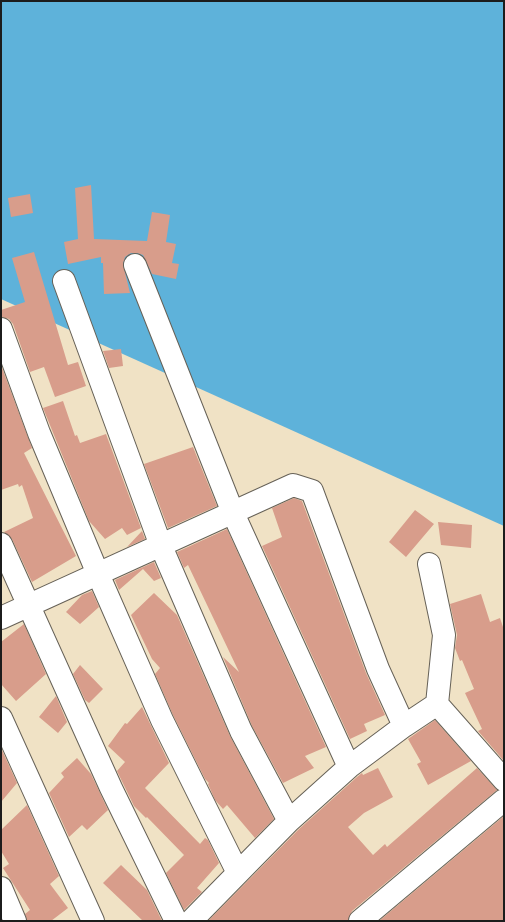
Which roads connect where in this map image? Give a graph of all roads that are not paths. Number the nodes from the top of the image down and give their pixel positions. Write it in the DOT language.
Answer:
graph roads {
  1 [pos="135,265"];
  2 [pos="64,281"];
  3 [pos="1,329"];
  4 [pos="233,513"];
  5 [pos="1,544"];
  6 [pos="161,546"];
  7 [pos="429,564"];
  8 [pos="98,574"];
  9 [pos="28,606"];
  10 [pos="1,618"];
  11 [pos="437,704"];
  12 [pos="1,718"];
  13 [pos="404,726"];
  14 [pos="349,766"];
  15 [pos="504,780"];
  16 [pos="504,800"];
  17 [pos="289,821"];
  18 [pos="238,873"];
  19 [pos="1,888"];
  20 [pos="15,921"];
  21 [pos="93,921"];
  22 [pos="176,921"];
  23 [pos="191,921"];
  24 [pos="360,921"];
  1 -- 4 [label="street"];
  2 -- 6 [label="street"];
  3 -- 8 [label="street"];
  4 -- 6 [label="street"];
  4 -- 13 [label="street"];
  4 -- 14 [label="street"];
  5 -- 9 [label="street"];
  6 -- 8 [label="street"];
  6 -- 17 [label="street"];
  7 -- 11 [label="street"];
  8 -- 9 [label="street"];
  8 -- 18 [label="street"];
  9 -- 10 [label="street"];
  9 -- 22 [label="street"];
  11 -- 13 [label="street"];
  11 -- 15 [label="street"];
  12 -- 21 [label="street"];
  13 -- 14 [label="street"];
  14 -- 17 [label="street"];
  16 -- 24 [label="street"];
  17 -- 18 [label="street"];
  18 -- 23 [label="street"];
  19 -- 20 [label="street"];
}
